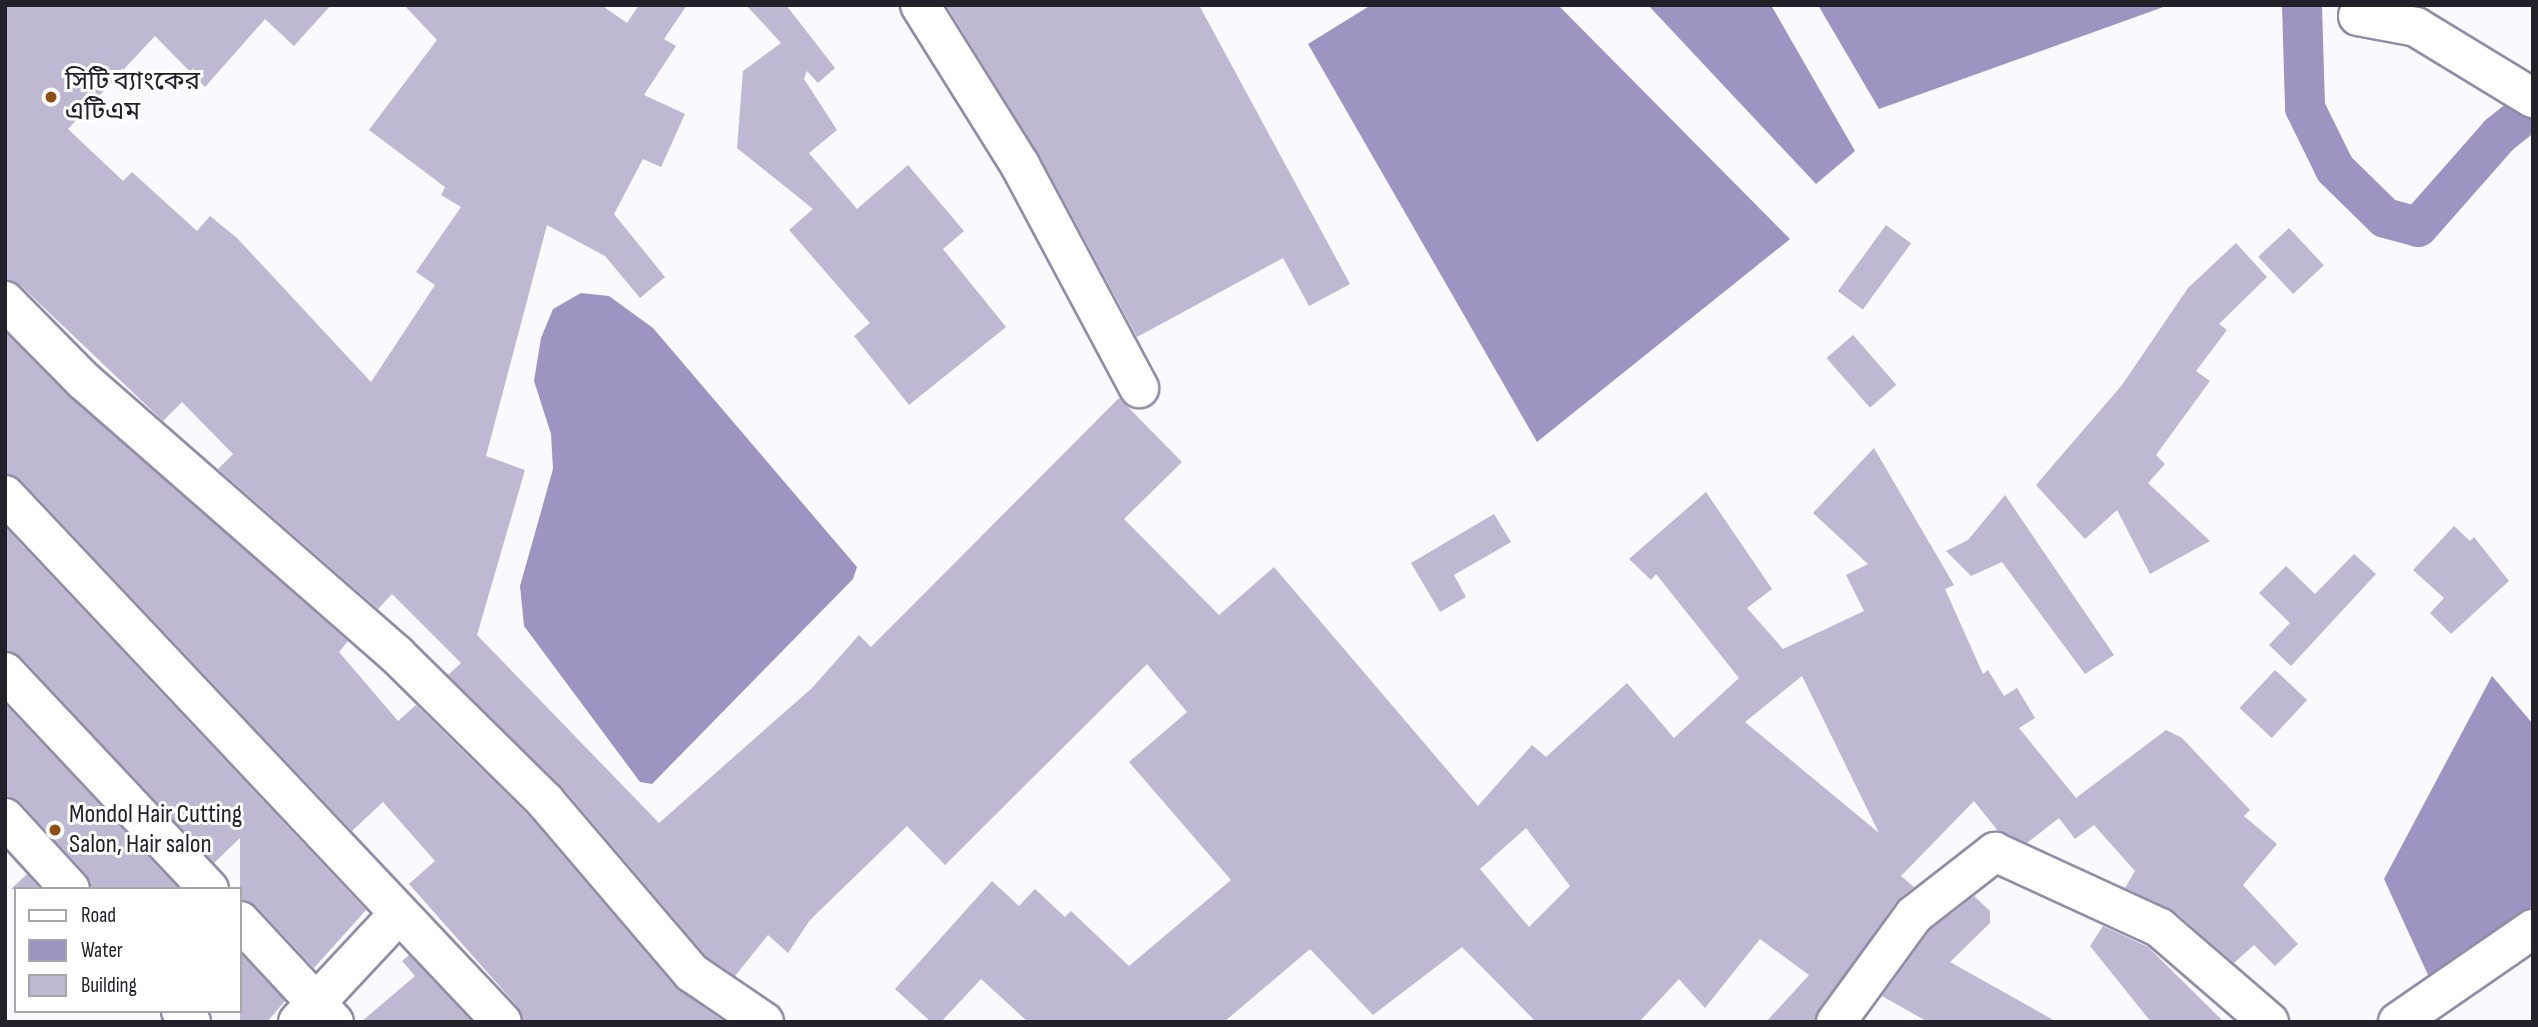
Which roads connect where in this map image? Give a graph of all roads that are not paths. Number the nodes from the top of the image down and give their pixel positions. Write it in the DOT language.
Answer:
graph roads {
  1 [pos="920,5"];
  2 [pos="2358,16"];
  3 [pos="2533,98"];
  4 [pos="5,301"];
  5 [pos="1139,388"];
  6 [pos="5,495"];
  7 [pos="5,672"];
  8 [pos="5,818"];
  9 [pos="69,887"];
  10 [pos="207,887"];
  11 [pos="397,916"];
  12 [pos="242,923"];
  13 [pos="2533,929"];
  14 [pos="316,1015"];
  15 [pos="502,1022"];
  16 [pos="764,1022"];
  17 [pos="1836,1022"];
  18 [pos="2269,1022"];
  19 [pos="2398,1022"];
  1 -- 5 [label="street"];
  2 -- 3 [label="street"];
  4 -- 16 [label="street"];
  6 -- 11 [label="street"];
  7 -- 10 [label="street"];
  8 -- 9 [label="street"];
  11 -- 14 [label="street"];
  11 -- 15 [label="street"];
  12 -- 14 [label="street"];
  13 -- 19 [label="street"];
  17 -- 18 [label="street"];
}
